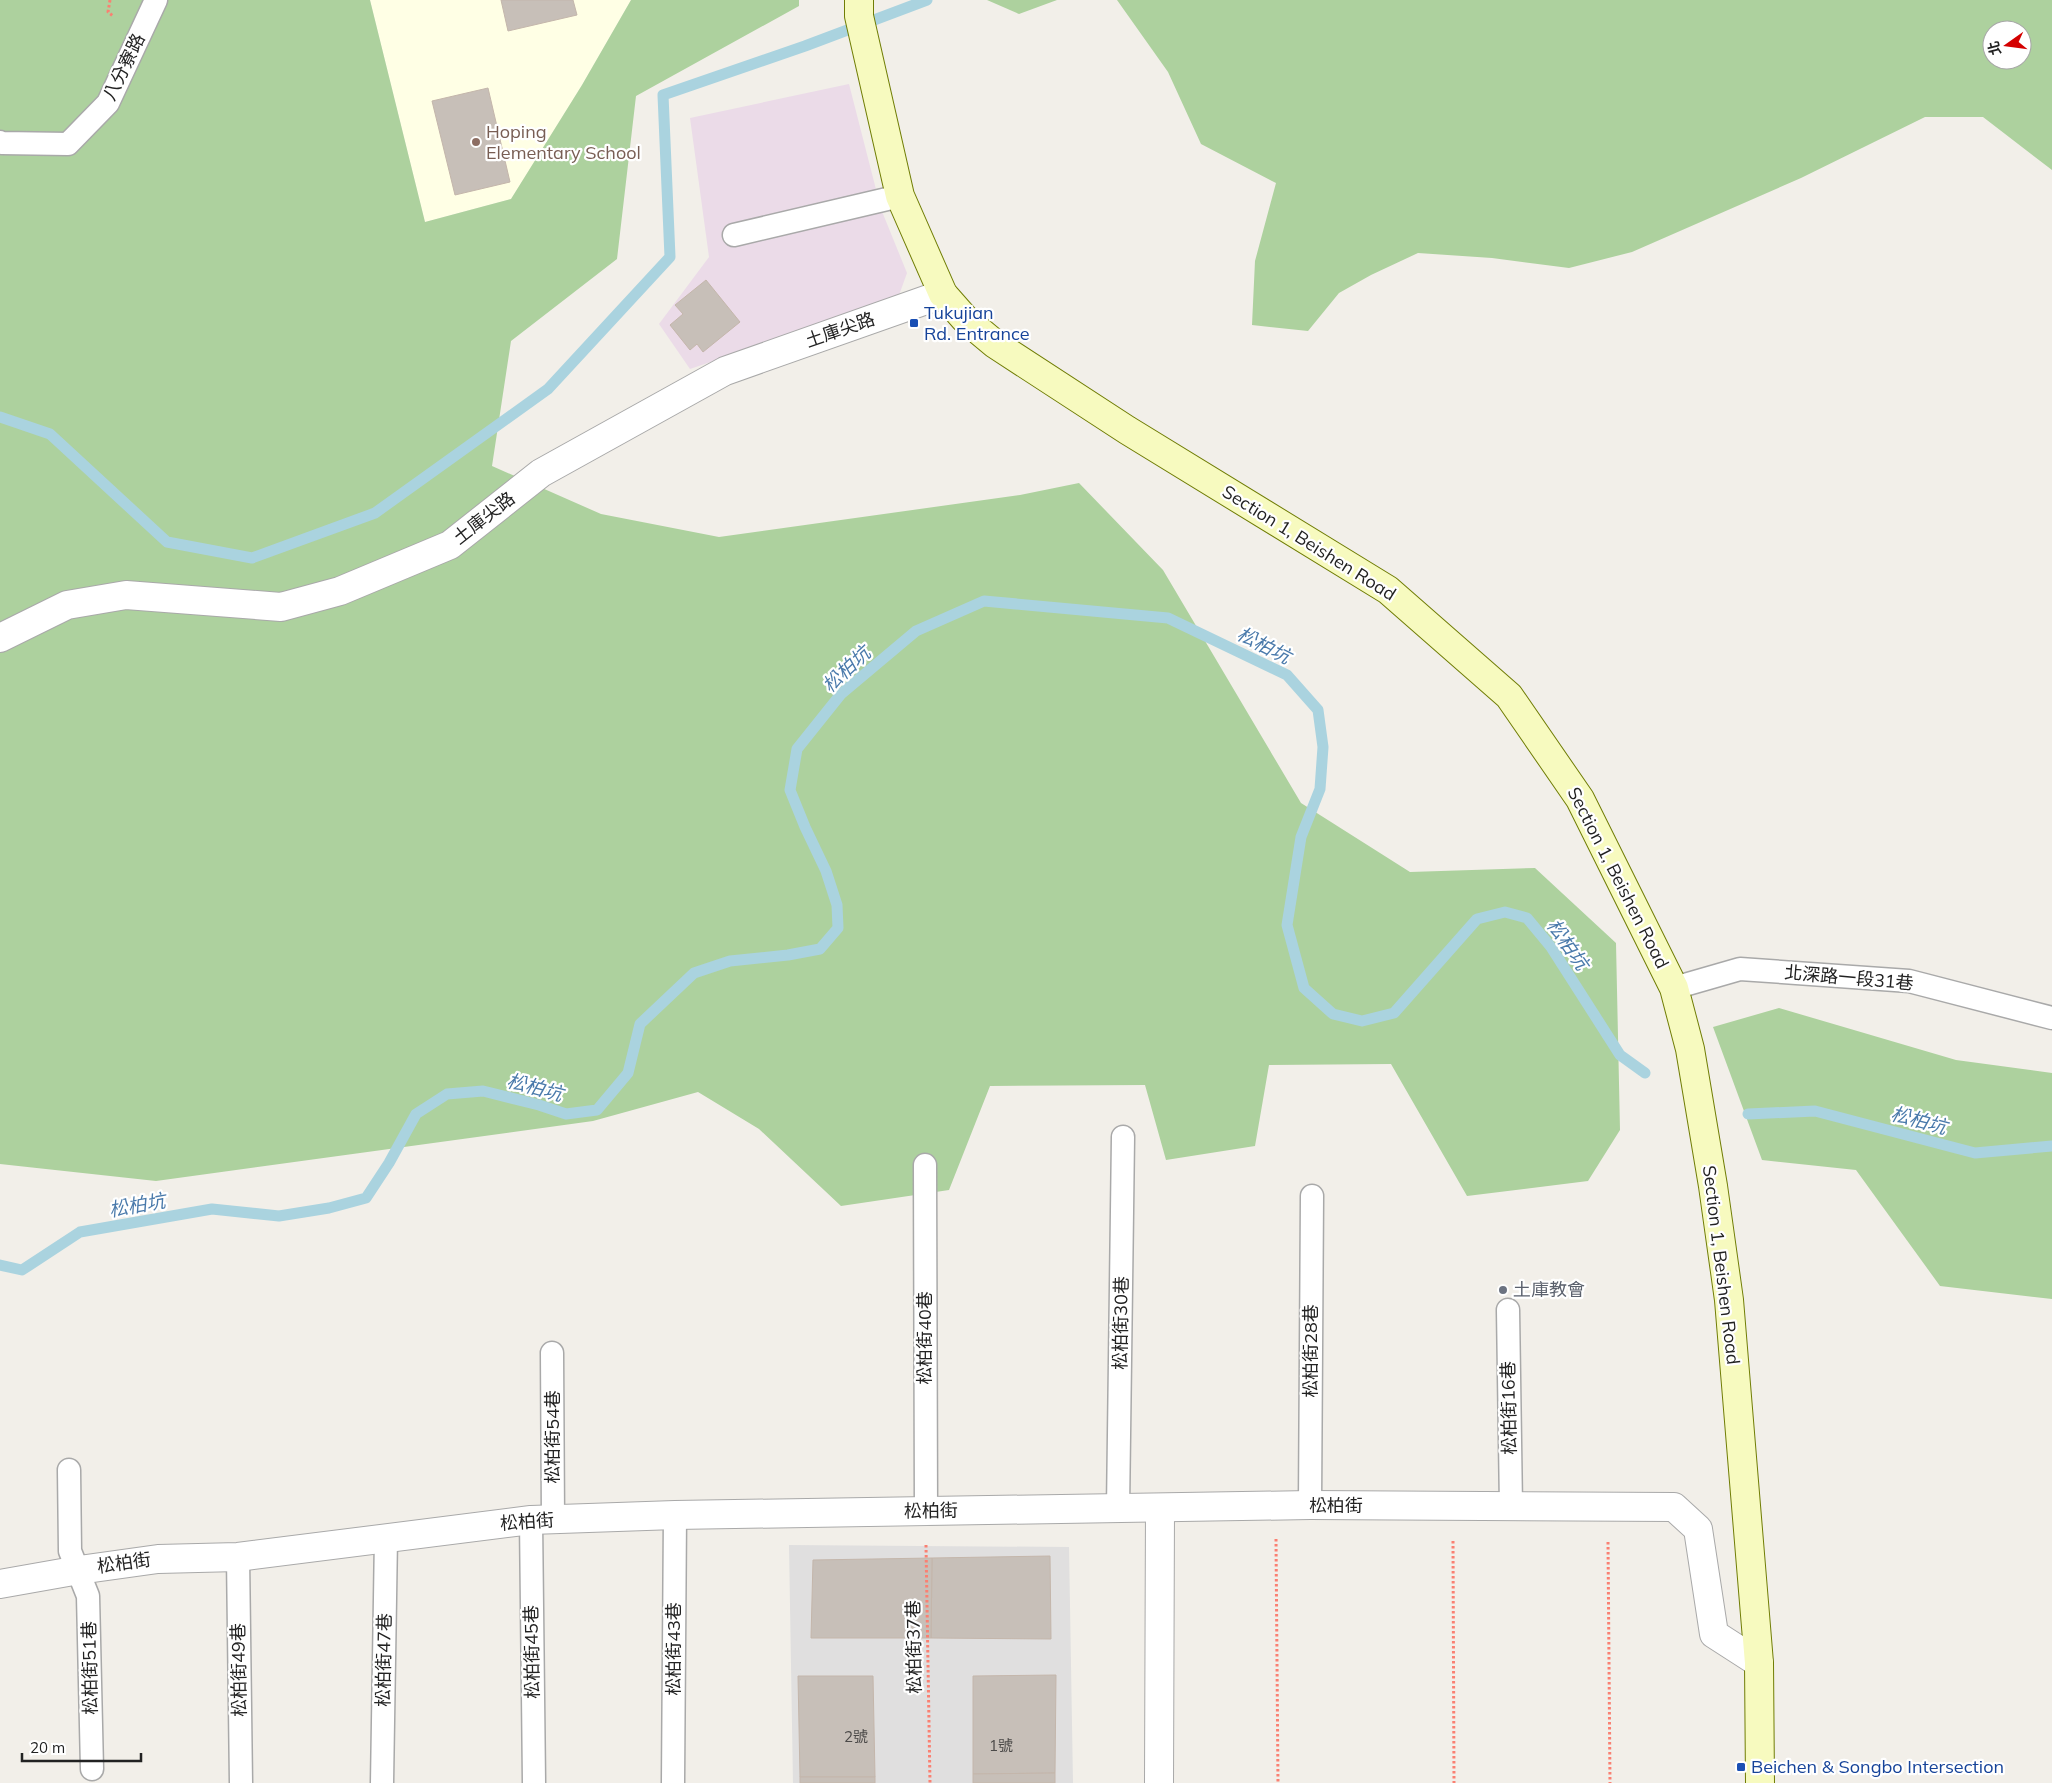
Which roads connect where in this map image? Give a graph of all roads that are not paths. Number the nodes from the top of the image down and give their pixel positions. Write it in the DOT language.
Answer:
graph roads {
  1 [pos="156,0"];
  2 [pos="858,7"];
  3 [pos="0,142"];
  4 [pos="900,196"];
  5 [pos="734,235"];
  6 [pos="943,294"];
  7 [pos="0,638"];
  8 [pos="1674,988"];
  9 [pos="2052,1018"];
  10 [pos="1123,1137"];
  11 [pos="925,1165"];
  12 [pos="1312,1196"];
  13 [pos="1508,1310"];
  14 [pos="552,1353"];
  15 [pos="69,1470"];
  16 [pos="1310,1505"];
  17 [pos="1511,1507"];
  18 [pos="1160,1508"];
  19 [pos="1118,1509"];
  20 [pos="926,1511"];
  21 [pos="675,1515"];
  22 [pos="542,1520"];
  23 [pos="386,1537"];
  24 [pos="238,1556"];
  25 [pos="79,1570"];
  26 [pos="0,1584"];
  27 [pos="1759,1663"];
  28 [pos="92,1768"];
  29 [pos="241,1783"];
  30 [pos="382,1783"];
  31 [pos="534,1783"];
  32 [pos="673,1783"];
  33 [pos="1159,1783"];
  34 [pos="1760,1783"];
  1 -- 3 [label="lane, 八分寮路"];
  2 -- 4 [label="main road, Section 1, Beishen Road"];
  4 -- 5 [label="lane"];
  4 -- 6 [label="main road, Section 1, Beishen Road"];
  6 -- 7 [label="street, 土庫尖路"];
  6 -- 8 [label="main road, Section 1, Beishen Road"];
  8 -- 9 [label="lane, 北深路一段31巷"];
  8 -- 27 [label="main road, Section 1, Beishen Road"];
  10 -- 19 [label="lane, 松柏街30巷"];
  11 -- 20 [label="lane, 松柏街40巷"];
  12 -- 16 [label="lane, 松柏街28巷"];
  13 -- 17 [label="lane, 松柏街16巷"];
  14 -- 22 [label="lane, 松柏街54巷"];
  15 -- 25 [label="lane, 松柏街51巷"];
  16 -- 17 [label="street, 松柏街"];
  16 -- 18 [label="street, 松柏街"];
  17 -- 27 [label="street, 松柏街"];
  18 -- 19 [label="street, 松柏街"];
  18 -- 33 [label="street"];
  19 -- 20 [label="street, 松柏街"];
  20 -- 21 [label="street, 松柏街"];
  21 -- 22 [label="street, 松柏街"];
  21 -- 32 [label="lane, 松柏街43巷"];
  22 -- 23 [label="street, 松柏街"];
  22 -- 31 [label="lane, 松柏街45巷"];
  23 -- 24 [label="street, 松柏街"];
  23 -- 30 [label="lane, 松柏街47巷"];
  24 -- 25 [label="street, 松柏街"];
  24 -- 29 [label="lane, 松柏街49巷"];
  25 -- 26 [label="street, 松柏街"];
  25 -- 28 [label="lane, 松柏街51巷"];
  27 -- 34 [label="main road, Section 1, Beishen Road"];
}
